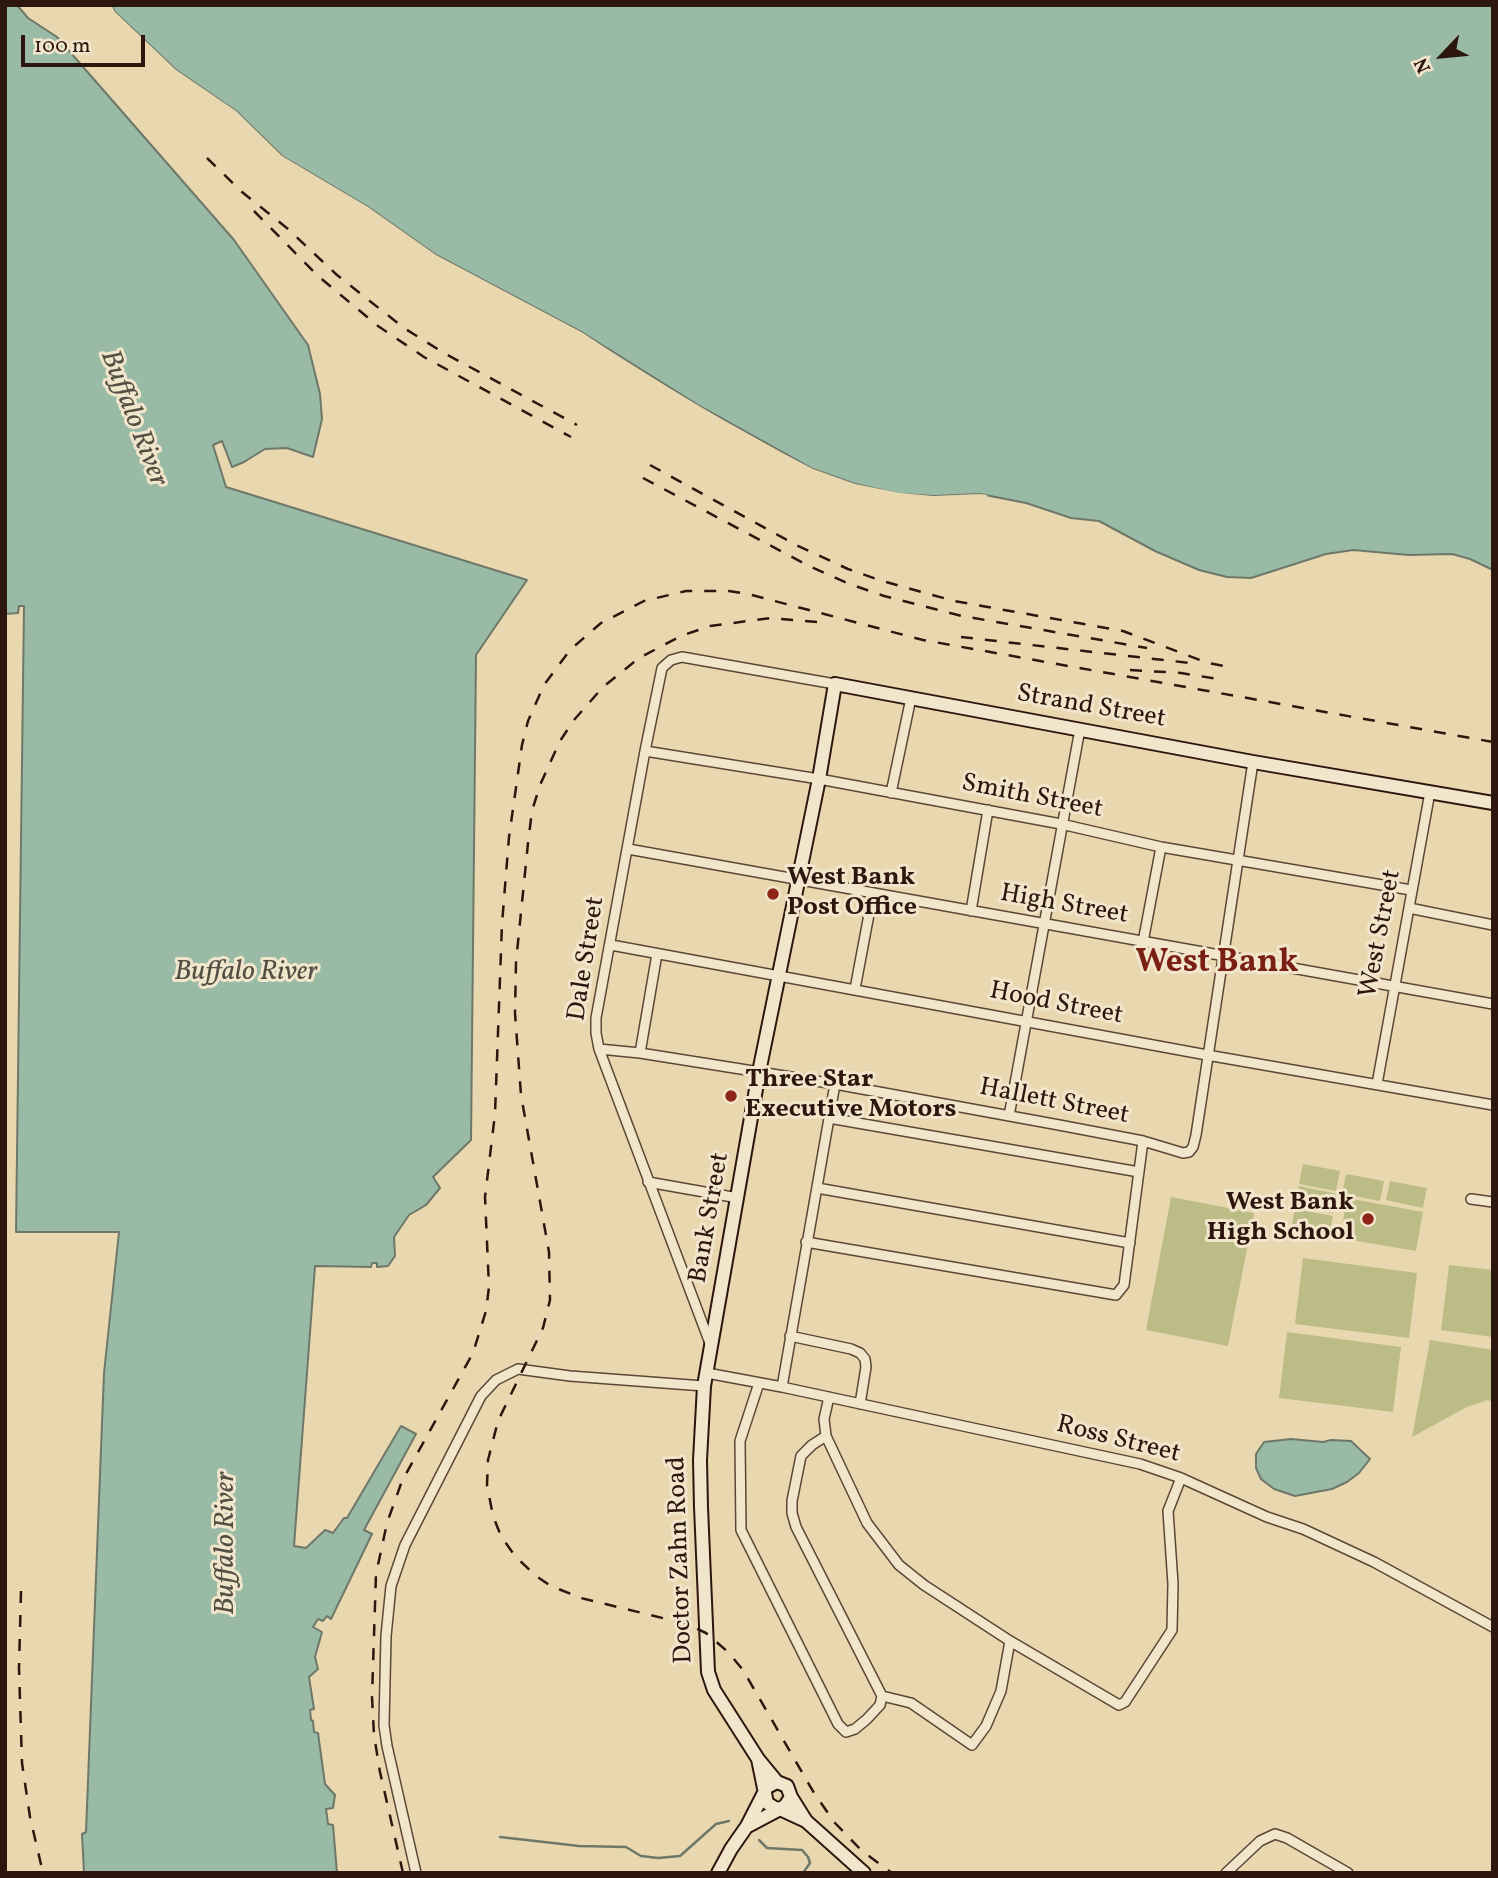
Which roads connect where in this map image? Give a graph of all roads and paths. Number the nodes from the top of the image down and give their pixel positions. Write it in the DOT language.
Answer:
graph roads {
  1 [pos="681,657"];
  2 [pos="835,684"];
  3 [pos="911,698"];
  4 [pos="1080,729"];
  5 [pos="645,751"];
  6 [pos="1253,762"];
  7 [pos="819,779"];
  8 [pos="1430,792"];
  9 [pos="891,793"];
  10 [pos="1493,803"];
  11 [pos="988,810"];
  12 [pos="1061,824"];
  13 [pos="1161,847"];
  14 [pos="628,849"];
  15 [pos="1238,859"];
  16 [pos="798,879"];
  17 [pos="1410,890"];
  18 [pos="873,892"];
  19 [pos="1409,908"];
  20 [pos="971,911"];
  21 [pos="1043,924"];
  22 [pos="1493,925"];
  23 [pos="1143,942"];
  24 [pos="611,945"];
  25 [pos="657,954"];
  26 [pos="1223,955"];
  27 [pos="778,977"];
  28 [pos="1394,986"];
  29 [pos="855,989"];
  30 [pos="1493,1004"];
  31 [pos="1026,1020"];
  32 [pos="598,1049"];
  33 [pos="640,1053"];
  34 [pos="1207,1055"];
  35 [pos="759,1072"];
  36 [pos="835,1084"];
  37 [pos="1377,1084"];
  38 [pos="1493,1105"];
  39 [pos="1009,1116"];
  40 [pos="829,1118"];
  41 [pos="1143,1141"];
  42 [pos="1139,1172"];
  43 [pos="648,1182"];
  44 [pos="817,1188"];
  45 [pos="738,1198"];
  46 [pos="1471,1199"];
  47 [pos="1493,1202"];
  48 [pos="806,1242"];
  49 [pos="1130,1243"];
  50 [pos="790,1336"];
  51 [pos="711,1347"];
  52 [pos="705,1379"];
  53 [pos="759,1383"];
  54 [pos="782,1387"];
  55 [pos="829,1397"];
  56 [pos="860,1404"];
  57 [pos="826,1436"];
  58 [pos="1181,1478"];
  59 [pos="1493,1627"];
  60 [pos="1010,1641"];
  61 [pos="882,1696"];
  62 [pos="758,1759"];
  63 [pos="777,1782"];
  64 [pos="765,1792"];
  65 [pos="791,1797"];
  66 [pos="780,1808"];
  67 [pos="806,1821"];
  68 [pos="747,1826"];
  69 [pos="416,1873"];
  70 [pos="718,1873"];
  71 [pos="864,1873"];
  72 [pos="1226,1873"];
  73 [pos="1348,1873"];
  1 -- 2 [label="street, Strand Street"];
  1 -- 5 [label="street, Dale Street"];
  2 -- 3 [label="street, Strand Street"];
  2 -- 7 [label="street, Bank Street"];
  3 -- 4 [label="street, Strand Street"];
  3 -- 9 [label="street"];
  4 -- 6 [label="street, Strand Street"];
  4 -- 12 [label="street"];
  5 -- 7 [label="street, Smith Street"];
  5 -- 14 [label="street, Dale Street"];
  6 -- 8 [label="street, Strand Street"];
  6 -- 15 [label="street"];
  7 -- 9 [label="street, Smith Street"];
  7 -- 16 [label="street, Bank Street"];
  8 -- 10 [label="street, Strand Street"];
  8 -- 17 [label="street, West Street"];
  9 -- 11 [label="street, Smith Street"];
  11 -- 12 [label="street, Smith Street"];
  11 -- 20 [label="street"];
  12 -- 13 [label="street, Smith Street"];
  12 -- 21 [label="street"];
  13 -- 15 [label="street, Smith Street"];
  13 -- 23 [label="street"];
  14 -- 16 [label="street, High Street"];
  14 -- 24 [label="street, Dale Street"];
  15 -- 17 [label="street, Smith Street"];
  15 -- 26 [label="street"];
  16 -- 18 [label="street, High Street"];
  16 -- 27 [label="street, Bank Street"];
  17 -- 19 [label="street, West Street"];
  18 -- 20 [label="street, High Street"];
  18 -- 29 [label="street"];
  19 -- 22 [label="street"];
  19 -- 28 [label="street, West Street"];
  20 -- 21 [label="street, High Street"];
  21 -- 23 [label="street, High Street"];
  21 -- 31 [label="street"];
  23 -- 26 [label="street, High Street"];
  24 -- 25 [label="street, Hood Street"];
  24 -- 32 [label="street, Dale Street"];
  25 -- 27 [label="street, Hood Street"];
  25 -- 33 [label="street"];
  26 -- 28 [label="street, High Street"];
  26 -- 34 [label="street"];
  27 -- 29 [label="street, Hood Street"];
  27 -- 35 [label="street, Bank Street"];
  28 -- 30 [label="street, High Street"];
  28 -- 37 [label="street, West Street"];
  29 -- 31 [label="street, Hood Street"];
  31 -- 34 [label="street, Hood Street"];
  31 -- 39 [label="street"];
  32 -- 33 [label="street, Hallett Street"];
  32 -- 43 [label="street, Dale Street"];
  33 -- 35 [label="street, Hallett Street"];
  34 -- 37 [label="street, Hood Street"];
  34 -- 41 [label="street, Hallett Street"];
  35 -- 36 [label="street, Hallett Street"];
  35 -- 45 [label="street, Bank Street"];
  36 -- 39 [label="street, Hallett Street"];
  36 -- 40 [label="street"];
  37 -- 38 [label="street, Hood Street"];
  39 -- 41 [label="street, Hallett Street"];
  40 -- 42 [label="street"];
  40 -- 44 [label="street"];
  41 -- 42 [label="street"];
  42 -- 49 [label="street"];
  43 -- 45 [label="street"];
  43 -- 51 [label="street, Dale Street"];
  44 -- 48 [label="street"];
  44 -- 49 [label="street"];
  45 -- 51 [label="street, Bank Street"];
  46 -- 47 [label="street"];
  48 -- 49 [label="street"];
  48 -- 50 [label="street"];
  50 -- 54 [label="street"];
  50 -- 56 [label="street"];
  51 -- 52 [label="street, Doctor Zahn Road"];
  52 -- 53 [label="street, Ross Street"];
  52 -- 62 [label="street, Doctor Zahn Road"];
  52 -- 69 [label="street, Ross Street"];
  53 -- 54 [label="street, Ross Street"];
  53 -- 61 [label="street"];
  54 -- 55 [label="street, Ross Street"];
  55 -- 56 [label="street, Ross Street"];
  55 -- 57 [label="street"];
  56 -- 58 [label="street, Ross Street"];
  57 -- 60 [label="street"];
  57 -- 61 [label="street"];
  58 -- 59 [label="street, Ross Street"];
  58 -- 60 [label="street"];
  60 -- 61 [label="street"];
  62 -- 63 [label="street, Doctor Zahn Road"];
  62 -- 64 [label="street, Doctor Zahn Road"];
  63 -- 64 [label="street"];
  63 -- 65 [label="street, Doctor Zahn Road"];
  64 -- 66 [label="street"];
  64 -- 68 [label="street"];
  65 -- 66 [label="street"];
  65 -- 67 [label="street, Doctor Zahn Road"];
  66 -- 67 [label="street"];
  66 -- 68 [label="street"];
  67 -- 71 [label="street"];
  68 -- 70 [label="street"];
  72 -- 73 [label="street"];
}
